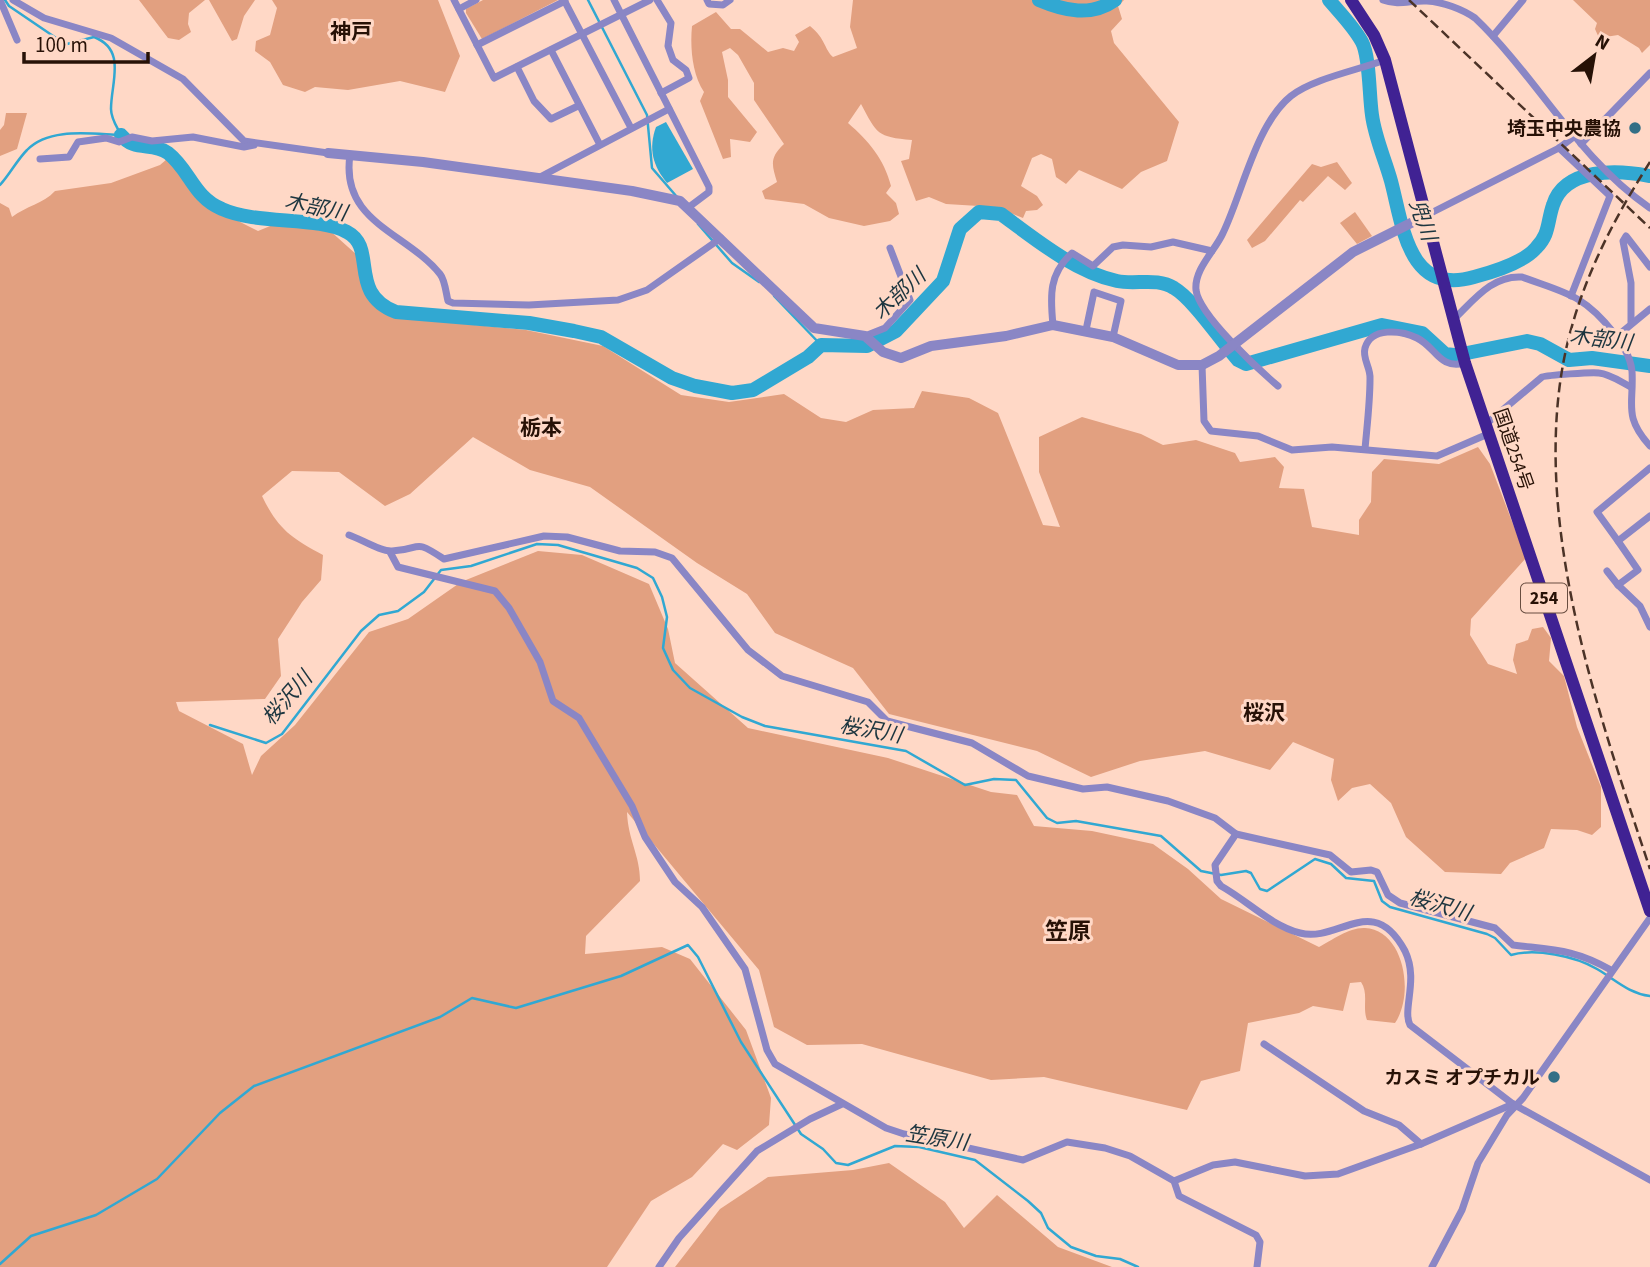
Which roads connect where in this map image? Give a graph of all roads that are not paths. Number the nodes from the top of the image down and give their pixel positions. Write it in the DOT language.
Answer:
graph roads {
  1 [pos="0,0"];
  2 [pos="13,0"];
  3 [pos="454,0"];
  4 [pos="477,0"];
  5 [pos="564,0"];
  6 [pos="614,0"];
  7 [pos="650,0"];
  8 [pos="657,0"];
  9 [pos="707,0"];
  10 [pos="730,0"];
  11 [pos="1351,0"];
  12 [pos="1383,0"];
  13 [pos="1426,0"];
  14 [pos="1523,0"];
  15 [pos="459,9"];
  16 [pos="622,15"];
  17 [pos="582,35"];
  18 [pos="1493,36"];
  19 [pos="18,40"];
  20 [pos="477,45"];
  21 [pos="551,50"];
  22 [pos="1385,61"];
  23 [pos="517,67"];
  24 [pos="1650,73"];
  25 [pos="661,93"];
  26 [pos="579,106"];
  27 [pos="669,109"];
  28 [pos="631,128"];
  29 [pos="1575,136"];
  30 [pos="254,144"];
  31 [pos="599,144"];
  32 [pos="1581,144"];
  33 [pos="1559,148"];
  34 [pos="328,153"];
  35 [pos="350,155"];
  36 [pos="40,159"];
  37 [pos="539,178"];
  38 [pos="689,206"];
  39 [pos="1650,208"];
  40 [pos="1427,215"];
  41 [pos="721,238"];
  42 [pos="890,248"];
  43 [pos="1212,251"];
  44 [pos="1650,267"];
  45 [pos="1571,296"];
  46 [pos="1650,309"];
  47 [pos="1454,319"];
  48 [pos="1631,322"];
  49 [pos="1053,325"];
  50 [pos="1086,330"];
  51 [pos="865,336"];
  52 [pos="1113,337"];
  53 [pos="1616,337"];
  54 [pos="1234,345"];
  55 [pos="1465,363"];
  56 [pos="1202,365"];
  57 [pos="1278,386"];
  58 [pos="1631,387"];
  59 [pos="1487,430"];
  60 [pos="1650,446"];
  61 [pos="1365,449"];
  62 [pos="1650,468"];
  63 [pos="1650,516"];
  64 [pos="349,535"];
  65 [pos="1618,541"];
  66 [pos="390,552"];
  67 [pos="1607,571"];
  68 [pos="1618,585"];
  69 [pos="1650,627"];
  70 [pos="1237,834"];
  71 [pos="1650,911"];
  72 [pos="1650,918"];
  73 [pos="1609,973"];
  74 [pos="1264,1044"];
  75 [pos="842,1104"];
  76 [pos="1515,1105"];
  77 [pos="1421,1144"];
  78 [pos="1650,1180"];
  79 [pos="1174,1181"];
  80 [pos="659,1267"];
  81 [pos="1257,1267"];
  82 [pos="1432,1267"];
  1 -- 19 [label="street"];
  2 -- 30 [label="street"];
  3 -- 15 [label="street"];
  4 -- 15 [label="street"];
  5 -- 17 [label="street"];
  5 -- 20 [label="street"];
  6 -- 16 [label="street"];
  7 -- 16 [label="street"];
  8 -- 25 [label="street"];
  9 -- 10 [label="street"];
  11 -- 22 [label="highway, 国道254号 / 254"];
  12 -- 13 [label="street"];
  13 -- 18 [label="street"];
  14 -- 18 [label="street"];
  15 -- 20 [label="street"];
  16 -- 17 [label="street"];
  16 -- 25 [label="street"];
  17 -- 21 [label="street"];
  17 -- 28 [label="street"];
  18 -- 29 [label="street"];
  20 -- 23 [label="street"];
  21 -- 23 [label="street"];
  21 -- 26 [label="street"];
  22 -- 40 [label="highway, 国道254号 / 254"];
  22 -- 43 [label="street"];
  23 -- 26 [label="street"];
  24 -- 32 [label="street"];
  25 -- 27 [label="street"];
  26 -- 31 [label="street"];
  27 -- 28 [label="street"];
  27 -- 38 [label="street"];
  28 -- 31 [label="street"];
  29 -- 32 [label="street"];
  29 -- 33 [label="street"];
  30 -- 34 [label="street"];
  30 -- 36 [label="street"];
  31 -- 37 [label="street"];
  32 -- 39 [label="street"];
  33 -- 40 [label="street"];
  33 -- 45 [label="street"];
  34 -- 35 [label="street"];
  35 -- 37 [label="street"];
  35 -- 41 [label="street"];
  37 -- 38 [label="street"];
  38 -- 41 [label="street"];
  40 -- 47 [label="highway, 国道254号 / 254"];
  40 -- 54 [label="street"];
  41 -- 51 [label="street"];
  42 -- 51 [label="street"];
  43 -- 49 [label="street"];
  43 -- 54 [label="street"];
  44 -- 48 [label="street"];
  45 -- 47 [label="street"];
  45 -- 53 [label="street"];
  46 -- 48 [label="street"];
  47 -- 55 [label="highway, 国道254号 / 254"];
  48 -- 53 [label="street"];
  49 -- 50 [label="street"];
  49 -- 51 [label="street"];
  50 -- 52 [label="street"];
  50 -- 52 [label="street"];
  52 -- 56 [label="street"];
  53 -- 58 [label="street"];
  54 -- 56 [label="street"];
  54 -- 57 [label="street"];
  55 -- 59 [label="highway, 国道254号 / 254"];
  55 -- 61 [label="street"];
  56 -- 61 [label="street"];
  58 -- 59 [label="street"];
  58 -- 60 [label="street"];
  59 -- 61 [label="street"];
  59 -- 71 [label="highway, 国道254号 / 254"];
  62 -- 65 [label="street"];
  63 -- 65 [label="street"];
  64 -- 66 [label="street"];
  65 -- 68 [label="street"];
  66 -- 70 [label="street"];
  66 -- 75 [label="street"];
  67 -- 68 [label="street"];
  68 -- 69 [label="street"];
  70 -- 73 [label="street"];
  70 -- 76 [label="street"];
  72 -- 73 [label="street"];
  73 -- 76 [label="street"];
  74 -- 77 [label="street"];
  75 -- 79 [label="street"];
  75 -- 80 [label="street"];
  76 -- 77 [label="street"];
  76 -- 78 [label="street"];
  76 -- 82 [label="street"];
  77 -- 79 [label="street"];
  79 -- 81 [label="street"];
}
